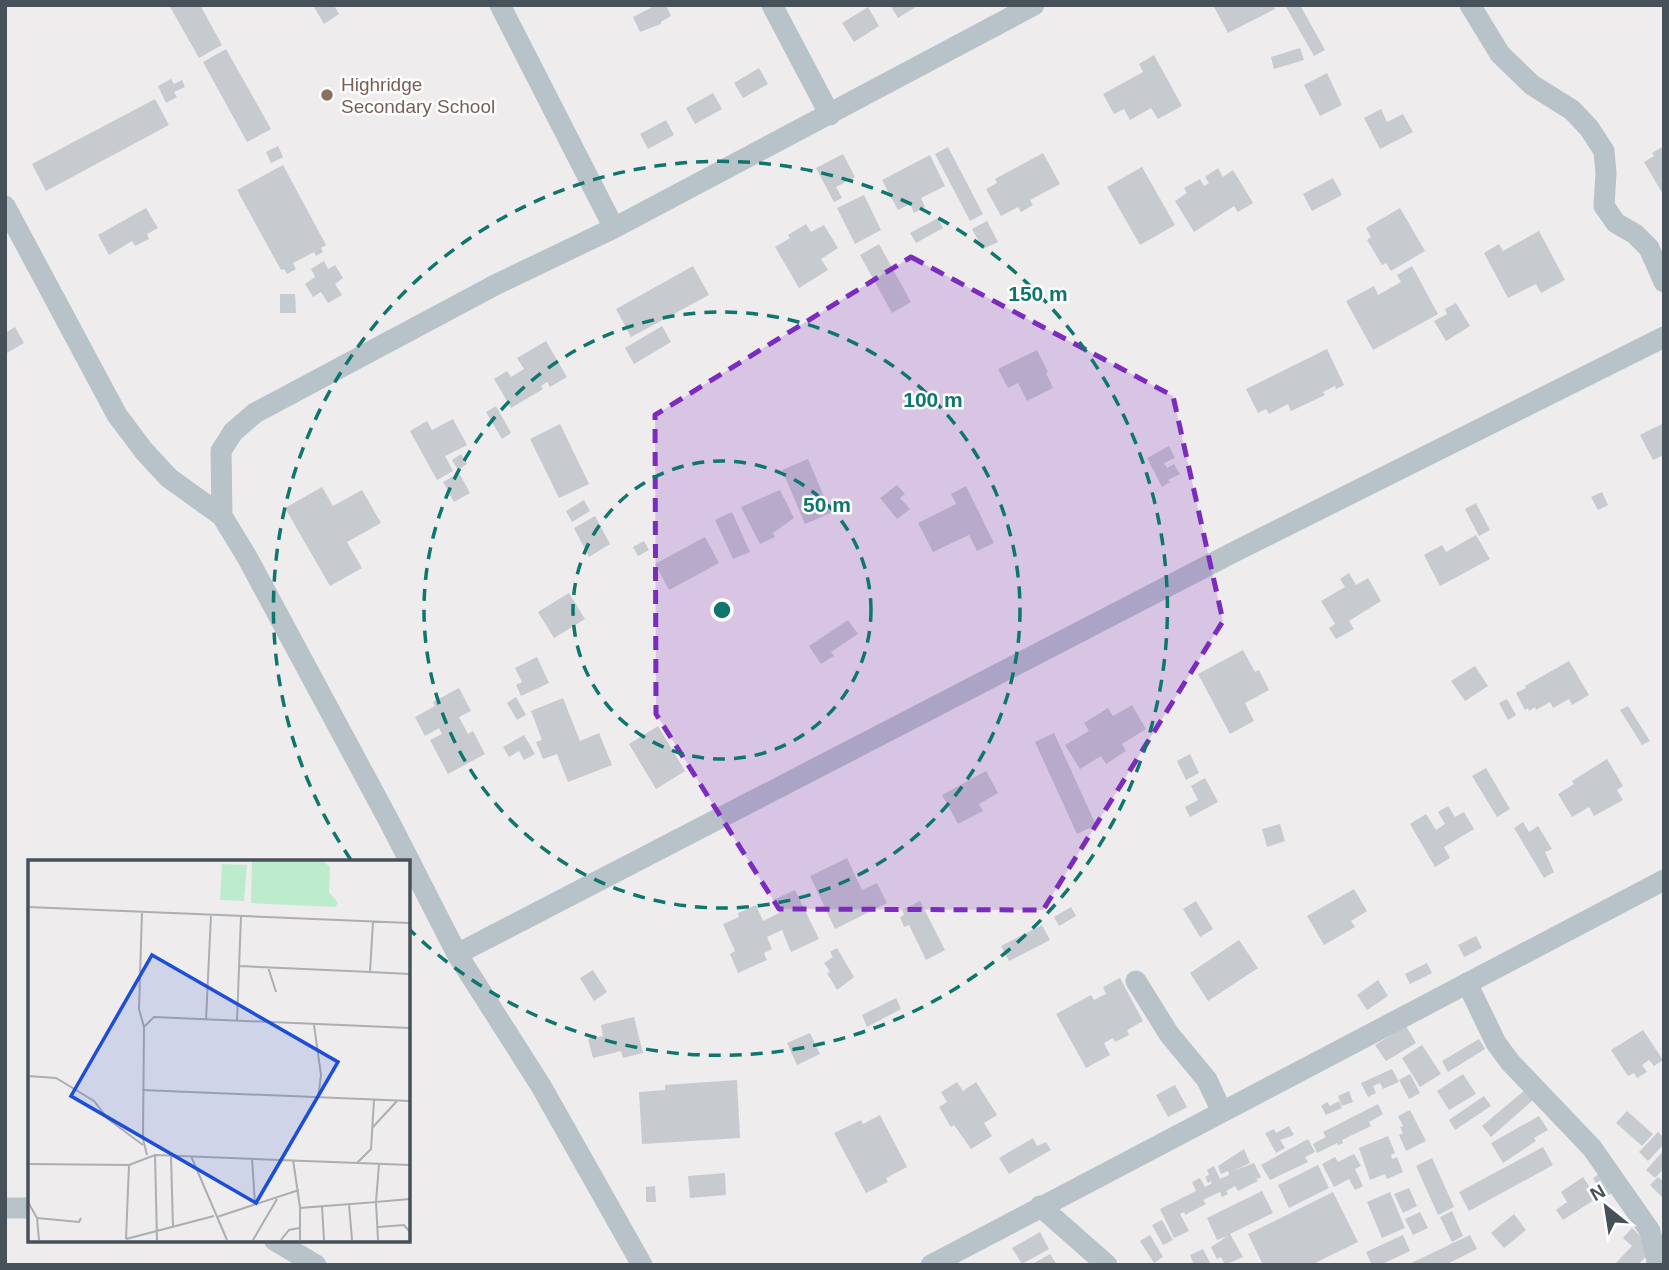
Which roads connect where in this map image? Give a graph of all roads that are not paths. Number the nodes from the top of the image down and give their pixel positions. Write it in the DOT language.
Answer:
graph roads {
  1 [pos="500,5"];
  2 [pos="772,5"];
  3 [pos="1034,5"];
  4 [pos="1470,5"];
  5 [pos="830,115"];
  6 [pos="5,206"];
  7 [pos="614,228"];
  8 [pos="1664,282"];
  9 [pos="1664,337"];
  10 [pos="222,516"];
  11 [pos="409,860"];
  12 [pos="410,862"];
  13 [pos="1664,880"];
  14 [pos="457,954"];
  15 [pos="1136,981"];
  16 [pos="1467,983"];
  17 [pos="1222,1111"];
  18 [pos="1040,1206"];
  19 [pos="5,1208"];
  20 [pos="28,1208"];
  21 [pos="1657,1232"];
  22 [pos="277,1242"];
  23 [pos="316,1265"];
  24 [pos="642,1265"];
  25 [pos="931,1265"];
  26 [pos="1107,1265"];
  27 [pos="1658,1265"];
  1 -- 7 [label="street"];
  2 -- 5 [label="street"];
  3 -- 5 [label="street"];
  4 -- 8 [label="street"];
  5 -- 7 [label="street"];
  6 -- 10 [label="street"];
  7 -- 10 [label="street"];
  9 -- 14 [label="street"];
  10 -- 11 [label="street"];
  12 -- 14 [label="street"];
  13 -- 16 [label="street"];
  14 -- 24 [label="street"];
  15 -- 17 [label="street"];
  16 -- 17 [label="street"];
  16 -- 21 [label="street"];
  17 -- 18 [label="street"];
  18 -- 25 [label="street"];
  18 -- 26 [label="street"];
  19 -- 20 [label="street"];
  21 -- 27 [label="street"];
  22 -- 23 [label="street"];
}
